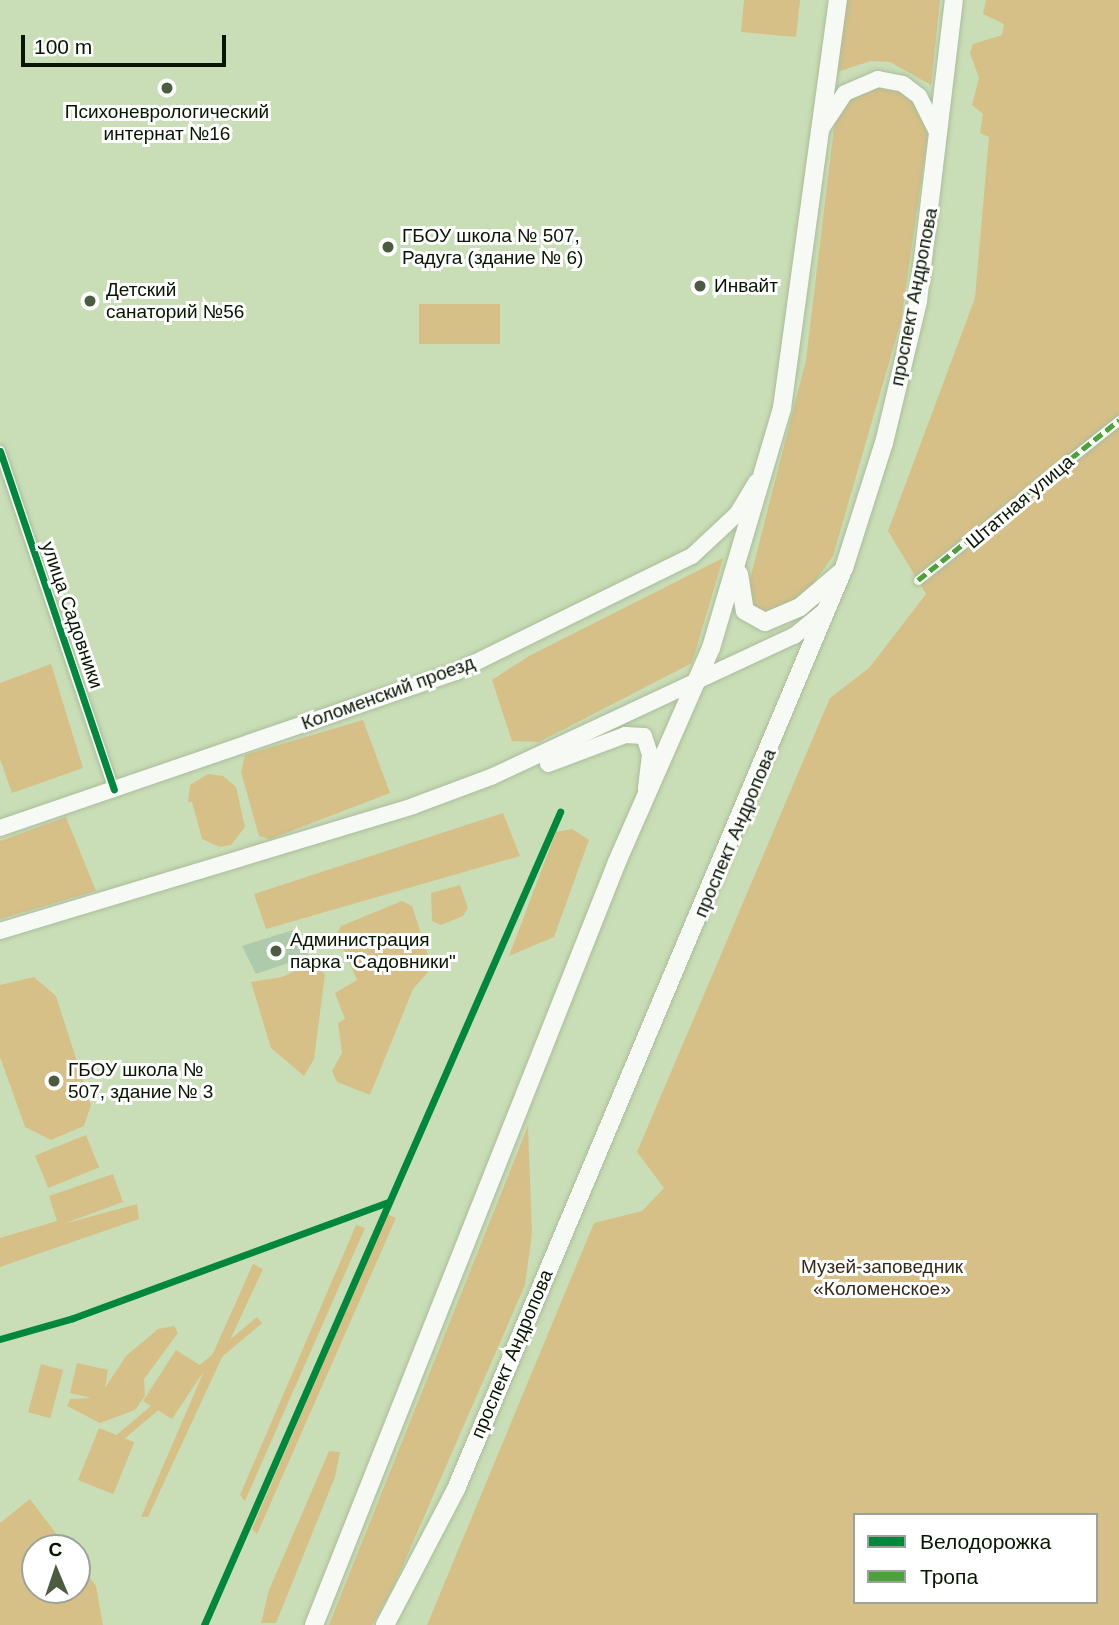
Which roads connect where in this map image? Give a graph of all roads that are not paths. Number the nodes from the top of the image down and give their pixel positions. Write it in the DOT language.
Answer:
graph roads {
  1 [pos="838,0"];
  2 [pos="954,0"];
  3 [pos="821,129"];
  4 [pos="941,143"];
  5 [pos="1119,420"];
  6 [pos="0,452"];
  7 [pos="767,464"];
  8 [pos="739,560"];
  9 [pos="844,568"];
  10 [pos="918,580"];
  11 [pos="829,608"];
  12 [pos="695,678"];
  13 [pos="532,761"];
  14 [pos="114,789"];
  15 [pos="646,792"];
  16 [pos="0,828"];
  17 [pos="0,930"];
  18 [pos="314,1625"];
  19 [pos="385,1625"];
  1 -- 3 [label="main road"];
  2 -- 4 [label="main road, проспект Андропова"];
  3 -- 4 [label="main road"];
  3 -- 7 [label="main road"];
  4 -- 9 [label="main road, проспект Андропова"];
  5 -- 10 [label="street, Штатная улица"];
  6 -- 14 [label="street, улица Садовники"];
  7 -- 8 [label="main road"];
  7 -- 14 [label="main road, Коломенский проезд"];
  8 -- 9 [label="main road"];
  8 -- 12 [label="main road"];
  9 -- 11 [label="main road, проспект Андропова"];
  11 -- 12 [label="main road"];
  11 -- 19 [label="main road, проспект Андропова"];
  12 -- 13 [label="main road"];
  12 -- 15 [label="main road"];
  13 -- 15 [label="main road"];
  13 -- 17 [label="main road"];
  14 -- 16 [label="main road, Коломенский проезд"];
  15 -- 18 [label="main road"];
}
